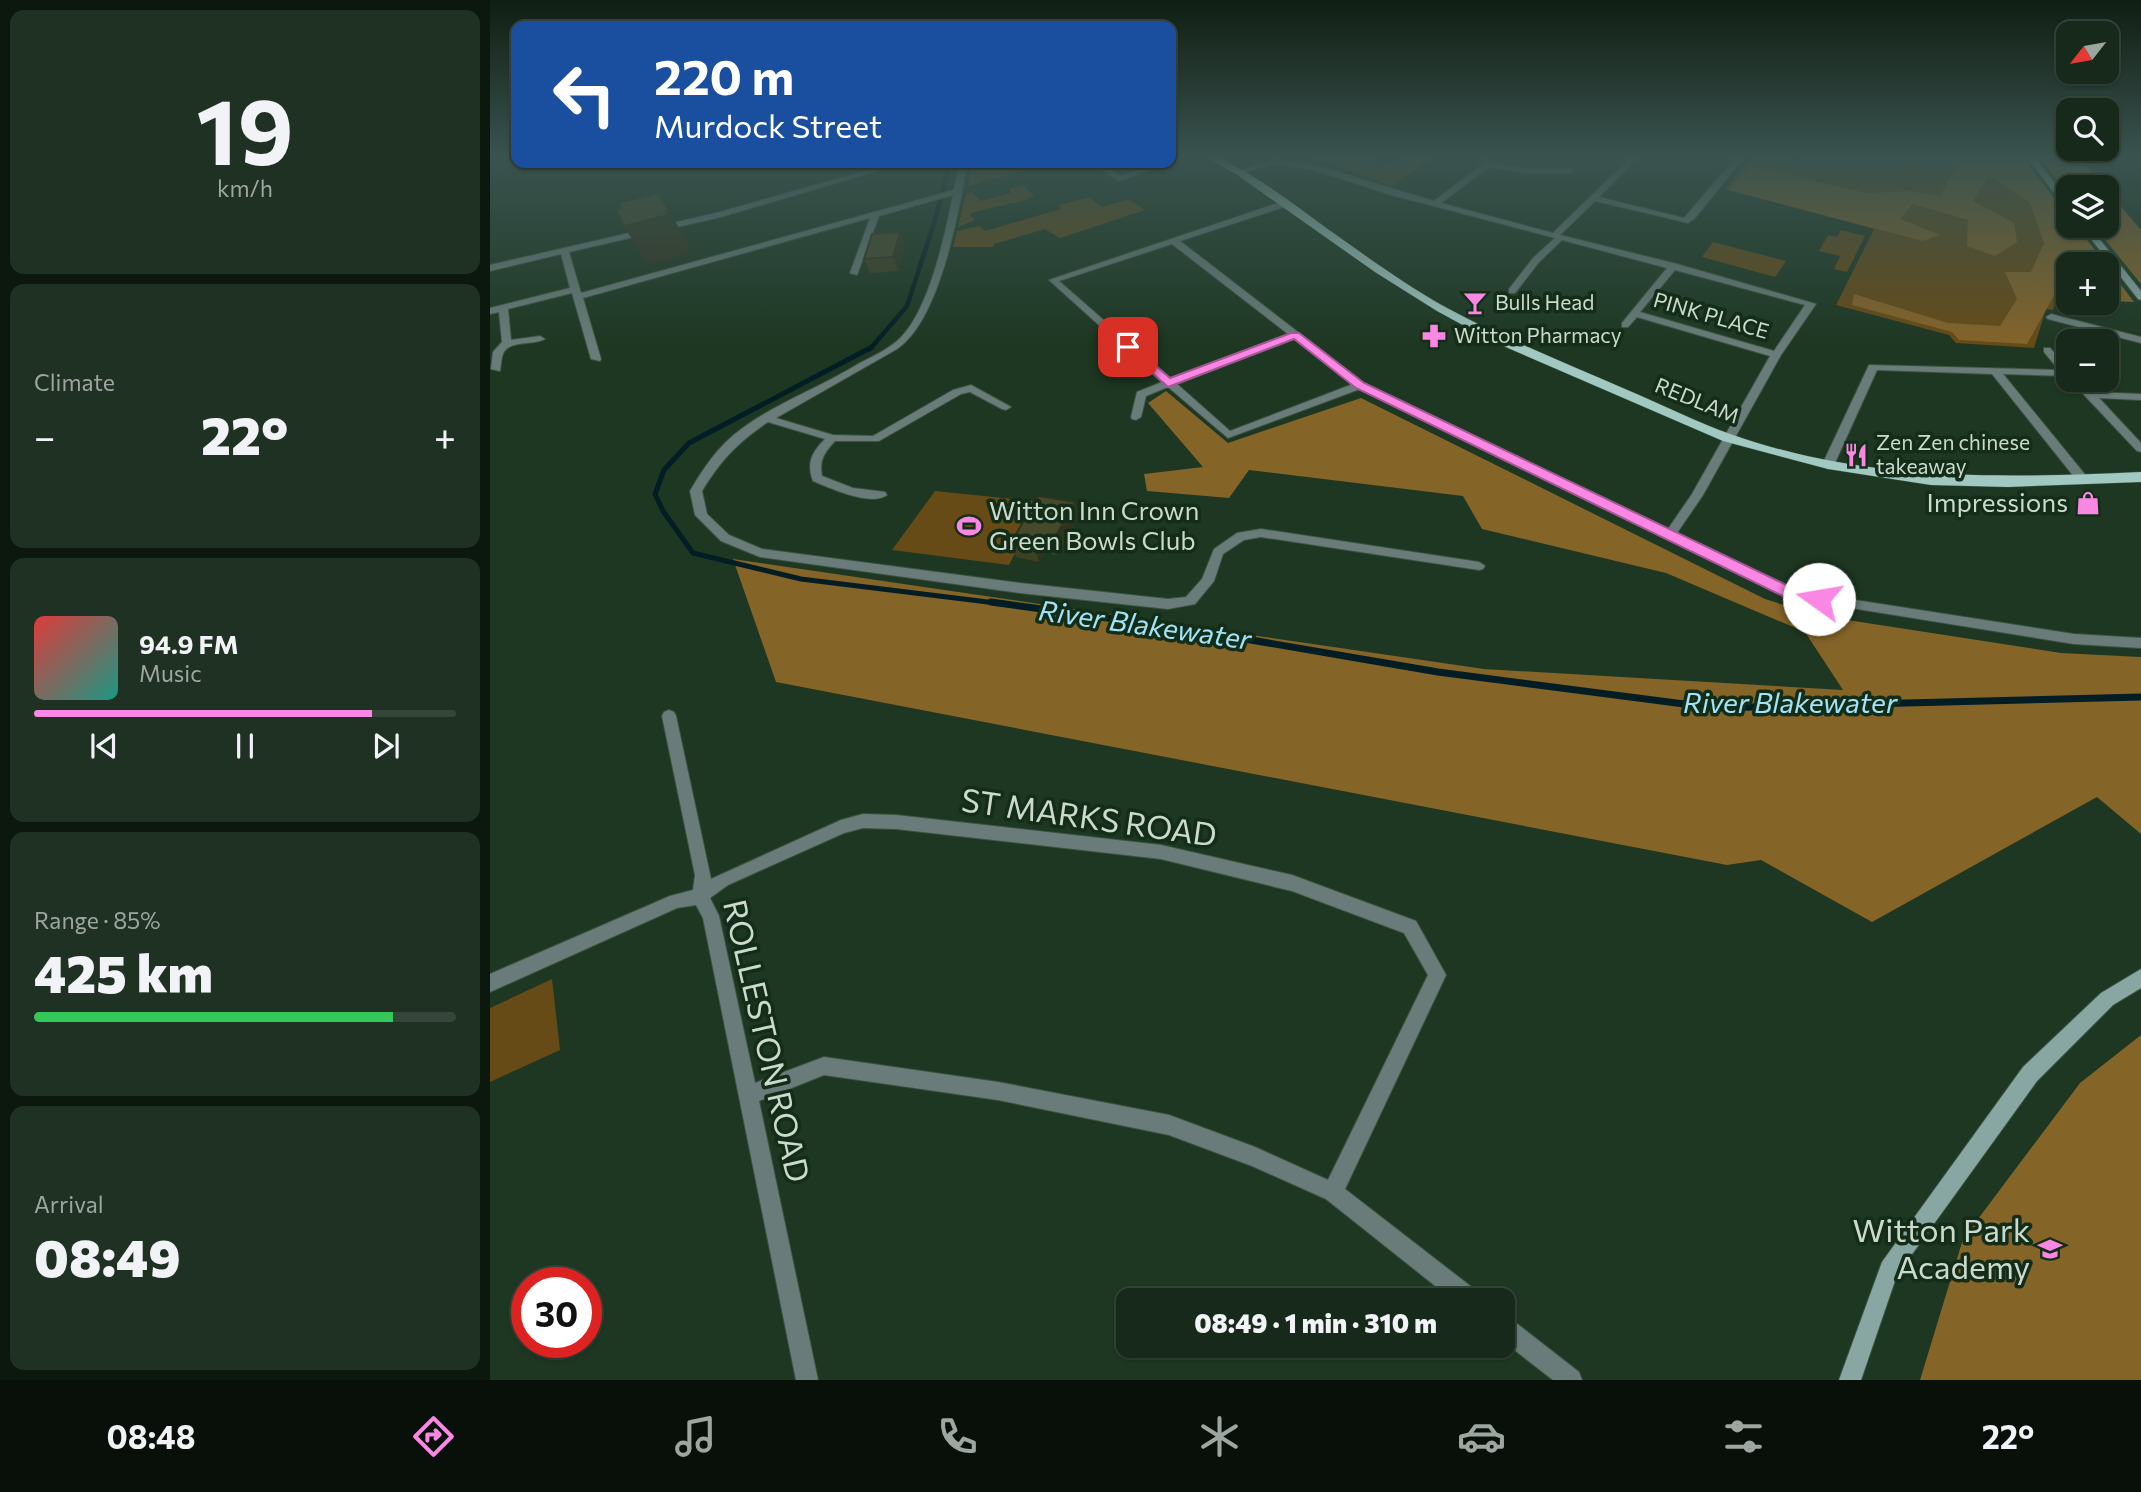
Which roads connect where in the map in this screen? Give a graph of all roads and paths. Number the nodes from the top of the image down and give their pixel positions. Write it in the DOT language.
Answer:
graph roads {
  1 [pos="699,219"];
  2 [pos="858,219"];
  3 [pos="873,219"];
  4 [pos="947,219"];
  5 [pos="1240,219"];
  6 [pos="1305,219"];
  7 [pos="1494,219"];
  8 [pos="1574,219"];
  9 [pos="1558,236"];
  10 [pos="2094,238"];
  11 [pos="1174,241"];
  12 [pos="564,251"];
  13 [pos="1674,266"];
  14 [pos="490,268"];
  15 [pos="854,273"];
  16 [pos="1512,291"];
  17 [pos="577,293"];
  18 [pos="2141,297"];
  19 [pos="503,308"];
  20 [pos="490,311"];
  21 [pos="1636,314"];
  22 [pos="2052,317"];
  23 [pos="1625,325"];
  24 [pos="1295,335"];
  25 [pos="540,339"];
  26 [pos="2141,340"];
  27 [pos="507,343"];
  28 [pos="2047,350"];
  29 [pos="1776,355"];
  30 [pos="596,359"];
  31 [pos="2056,360"];
  32 [pos="496,369"];
  33 [pos="1996,372"];
  34 [pos="2056,373"];
  35 [pos="983,379"];
  36 [pos="1168,383"];
  37 [pos="1360,385"];
  38 [pos="971,388"];
  39 [pos="2086,392"];
  40 [pos="2089,395"];
  41 [pos="2141,397"];
  42 [pos="1006,407"];
  43 [pos="1136,417"];
  44 [pos="768,419"];
  45 [pos="1728,438"];
  46 [pos="832,439"];
  47 [pos="2141,449"];
  48 [pos="1828,465"];
  49 [pos="2141,477"];
  50 [pos="2083,480"];
  51 [pos="881,495"];
  52 [pos="1671,533"];
  53 [pos="1479,566"];
  54 [pos="2141,643"];
  55 [pos="670,716"];
  56 [pos="700,896"];
  57 [pos="2141,978"];
  58 [pos="490,983"];
  59 [pos="749,1095"];
  60 [pos="1333,1192"];
  61 [pos="1455,1288"];
  62 [pos="1515,1336"];
  63 [pos="807,1380"];
  64 [pos="1571,1380"];
  65 [pos="1850,1380"];
  1 -- 12 [label="street"];
  2 -- 17 [label="street"];
  3 -- 15 [label="street"];
  4 -- 44 [label="street"];
  5 -- 11 [label="street"];
  6 -- 45 [label="main road, REDLAM"];
  7 -- 9 [label="street"];
  8 -- 9 [label="street"];
  9 -- 13 [label="street"];
  9 -- 16 [label="street"];
  10 -- 18 [label="main road"];
  11 -- 24 [label="street"];
  11 -- 36 [label="street"];
  12 -- 14 [label="street"];
  12 -- 17 [label="street"];
  13 -- 21 [label="street"];
  13 -- 29 [label="street"];
  17 -- 19 [label="street"];
  17 -- 30 [label="street"];
  19 -- 20 [label="street"];
  19 -- 27 [label="street"];
  21 -- 23 [label="street"];
  21 -- 29 [label="street, PINK PLACE"];
  22 -- 26 [label="street"];
  24 -- 36 [label="street"];
  24 -- 37 [label="street"];
  25 -- 27 [label="street"];
  27 -- 32 [label="street"];
  28 -- 31 [label="street"];
  29 -- 45 [label="street"];
  33 -- 34 [label="street"];
  33 -- 48 [label="street"];
  33 -- 50 [label="street"];
  35 -- 38 [label="street"];
  36 -- 37 [label="street"];
  36 -- 43 [label="street"];
  37 -- 52 [label="street"];
  38 -- 42 [label="street"];
  38 -- 46 [label="street"];
  39 -- 40 [label="street"];
  40 -- 41 [label="street"];
  40 -- 47 [label="street"];
  44 -- 46 [label="street"];
  44 -- 53 [label="street"];
  45 -- 48 [label="main road, REDLAM"];
  45 -- 52 [label="street"];
  46 -- 51 [label="street"];
  48 -- 50 [label="main road, REDLAM"];
  49 -- 50 [label="main road, REDLAM"];
  52 -- 54 [label="street"];
  55 -- 56 [label="street, ROLLESTON ROAD"];
  56 -- 58 [label="street, ST MARKS ROAD"];
  56 -- 59 [label="street, ROLLESTON ROAD"];
  56 -- 60 [label="street, ST MARKS ROAD"];
  57 -- 65 [label="main road"];
  59 -- 60 [label="street"];
  59 -- 63 [label="street, ROLLESTON ROAD"];
  60 -- 61 [label="street"];
  62 -- 64 [label="street"];
}
